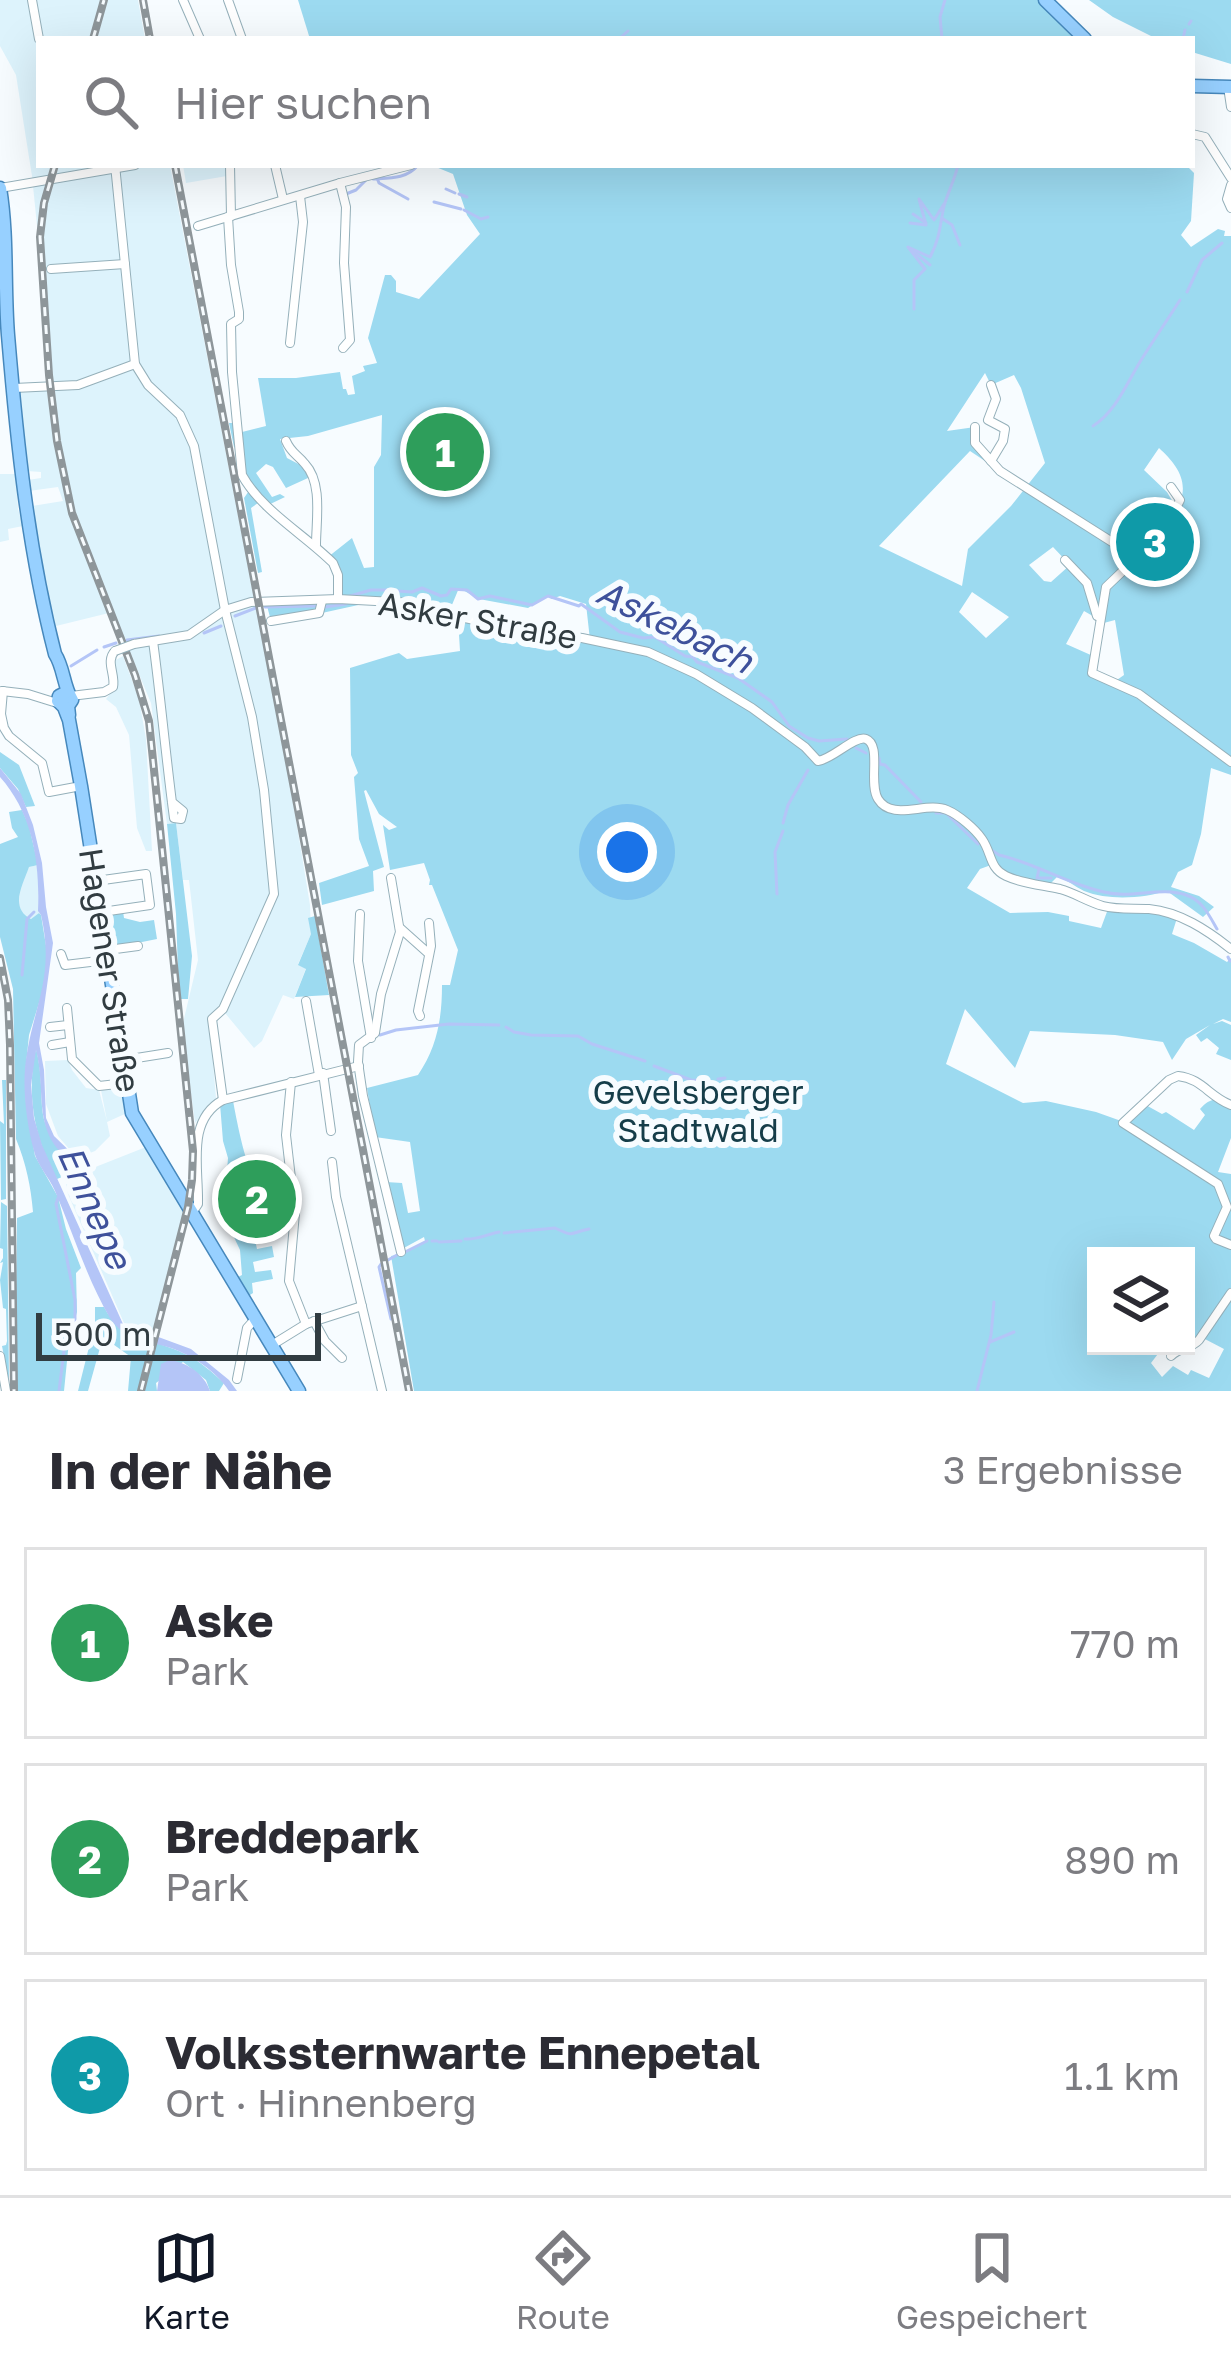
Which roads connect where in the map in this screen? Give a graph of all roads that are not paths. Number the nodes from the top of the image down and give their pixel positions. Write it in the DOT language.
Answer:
graph roads {
  1 [pos="32,0"];
  2 [pos="183,0"];
  3 [pos="228,0"];
  4 [pos="1045,0"];
  5 [pos="38,36"];
  6 [pos="199,36"];
  7 [pos="241,36"];
  8 [pos="1082,36"];
  9 [pos="1195,86"];
  10 [pos="1229,87"];
  11 [pos="1231,107"];
  12 [pos="1195,135"];
  13 [pos="110,168"];
  14 [pos="115,168"];
  15 [pos="230,168"];
  16 [pos="276,168"];
  17 [pos="398,168"];
  18 [pos="340,182"];
  19 [pos="1231,182"];
  20 [pos="0,188"];
  21 [pos="300,196"];
  22 [pos="283,200"];
  23 [pos="1231,208"];
  24 [pos="230,216"];
  25 [pos="198,226"];
  26 [pos="4,258"];
  27 [pos="124,264"];
  28 [pos="51,269"];
  29 [pos="290,343"];
  30 [pos="343,348"];
  31 [pos="135,364"];
  32 [pos="991,386"];
  33 [pos="9,398"];
  34 [pos="974,432"];
  35 [pos="286,441"];
  36 [pos="991,461"];
  37 [pos="1171,488"];
  38 [pos="316,546"];
  39 [pos="1065,560"];
  40 [pos="1128,566"];
  41 [pos="338,599"];
  42 [pos="322,601"];
  43 [pos="225,610"];
  44 [pos="271,621"];
  45 [pos="1100,623"];
  46 [pos="153,641"];
  47 [pos="1,691"];
  48 [pos="65,701"];
  49 [pos="1231,762"];
  50 [pos="81,787"];
  51 [pos="172,802"];
  52 [pos="391,878"];
  53 [pos="96,881"];
  54 [pos="100,913"];
  55 [pos="360,914"];
  56 [pos="429,923"];
  57 [pos="400,928"];
  58 [pos="138,946"];
  59 [pos="1231,949"];
  60 [pos="61,954"];
  61 [pos="429,954"];
  62 [pos="107,955"];
  63 [pos="306,1001"];
  64 [pos="67,1008"];
  65 [pos="420,1016"];
  66 [pos="68,1024"];
  67 [pos="50,1027"];
  68 [pos="370,1037"];
  69 [pos="70,1042"];
  70 [pos="52,1045"];
  71 [pos="169,1053"];
  72 [pos="123,1060"];
  73 [pos="1183,1065"];
  74 [pos="359,1066"];
  75 [pos="321,1074"];
  76 [pos="1187,1077"];
  77 [pos="291,1082"];
  78 [pos="126,1083"];
  79 [pos="223,1100"];
  80 [pos="1231,1105"];
  81 [pos="331,1131"];
  82 [pos="332,1162"];
  83 [pos="192,1213"];
  84 [pos="1231,1245"];
  85 [pos="401,1252"];
  86 [pos="1231,1293"];
  87 [pos="362,1306"];
  88 [pos="255,1319"];
  89 [pos="310,1322"];
  90 [pos="1195,1342"];
  91 [pos="272,1345"];
  92 [pos="1,1358"];
  93 [pos="342,1358"];
  94 [pos="237,1379"];
  95 [pos="5,1391"];
  96 [pos="299,1391"];
  97 [pos="382,1391"];
  1 -- 5 [label="street"];
  2 -- 6 [label="street"];
  3 -- 7 [label="street"];
  4 -- 8 [label="main road"];
  9 -- 10 [label="main road"];
  10 -- 11 [label="street"];
  12 -- 19 [label="street"];
  13 -- 20 [label="street"];
  14 -- 27 [label="street"];
  15 -- 24 [label="street"];
  16 -- 22 [label="street"];
  17 -- 18 [label="street"];
  18 -- 21 [label="street"];
  18 -- 30 [label="street"];
  19 -- 23 [label="street"];
  20 -- 26 [label="main road, Hagener Straße"];
  21 -- 22 [label="street"];
  21 -- 29 [label="street"];
  22 -- 24 [label="street"];
  24 -- 25 [label="street"];
  24 -- 38 [label="street"];
  26 -- 33 [label="main road, Hagener Straße"];
  27 -- 28 [label="street"];
  27 -- 31 [label="street"];
  31 -- 33 [label="street"];
  31 -- 43 [label="street"];
  32 -- 36 [label="street"];
  33 -- 48 [label="main road, Hagener Straße"];
  34 -- 36 [label="street"];
  35 -- 38 [label="street"];
  36 -- 40 [label="street"];
  37 -- 40 [label="street"];
  38 -- 41 [label="street"];
  39 -- 45 [label="street"];
  40 -- 45 [label="street"];
  41 -- 42 [label="street, Asker Straße"];
  41 -- 59 [label="street, Asker Straße"];
  42 -- 43 [label="street, Asker Straße"];
  42 -- 44 [label="street, Asker Straße"];
  43 -- 46 [label="street, Asker Straße"];
  43 -- 79 [label="street"];
  45 -- 49 [label="street"];
  46 -- 48 [label="street, Asker Straße, bridge"];
  46 -- 51 [label="street"];
  47 -- 48 [label="street"];
  47 -- 50 [label="street"];
  48 -- 50 [label="main road, Hagener Straße"];
  50 -- 53 [label="main road, Hagener Straße"];
  52 -- 57 [label="street"];
  53 -- 54 [label="main road, Hagener Straße"];
  53 -- 54 [label="street"];
  54 -- 62 [label="main road, Hagener Straße"];
  55 -- 68 [label="street"];
  56 -- 61 [label="street"];
  57 -- 61 [label="street"];
  57 -- 68 [label="street"];
  58 -- 62 [label="street"];
  60 -- 62 [label="street"];
  61 -- 65 [label="street"];
  62 -- 72 [label="main road, Hagener Straße"];
  63 -- 75 [label="street"];
  64 -- 66 [label="street"];
  66 -- 67 [label="street"];
  66 -- 69 [label="street"];
  68 -- 74 [label="street"];
  69 -- 70 [label="street"];
  69 -- 78 [label="street"];
  71 -- 72 [label="street"];
  72 -- 78 [label="main road, Hagener Straße"];
  73 -- 76 [label="street"];
  74 -- 75 [label="street"];
  74 -- 85 [label="street"];
  75 -- 77 [label="street"];
  75 -- 81 [label="street"];
  76 -- 80 [label="street"];
  76 -- 84 [label="street"];
  77 -- 79 [label="street"];
  77 -- 89 [label="street"];
  78 -- 83 [label="main road, Hagener Straße"];
  79 -- 83 [label="street"];
  82 -- 87 [label="street"];
  83 -- 88 [label="main road, Hagener Straße"];
  86 -- 90 [label="street"];
  87 -- 89 [label="street"];
  87 -- 97 [label="street"];
  88 -- 91 [label="main road, Hagener Straße"];
  88 -- 94 [label="street"];
  89 -- 91 [label="street"];
  89 -- 93 [label="street"];
  91 -- 96 [label="main road, Hagener Straße"];
  92 -- 95 [label="street"];
}
